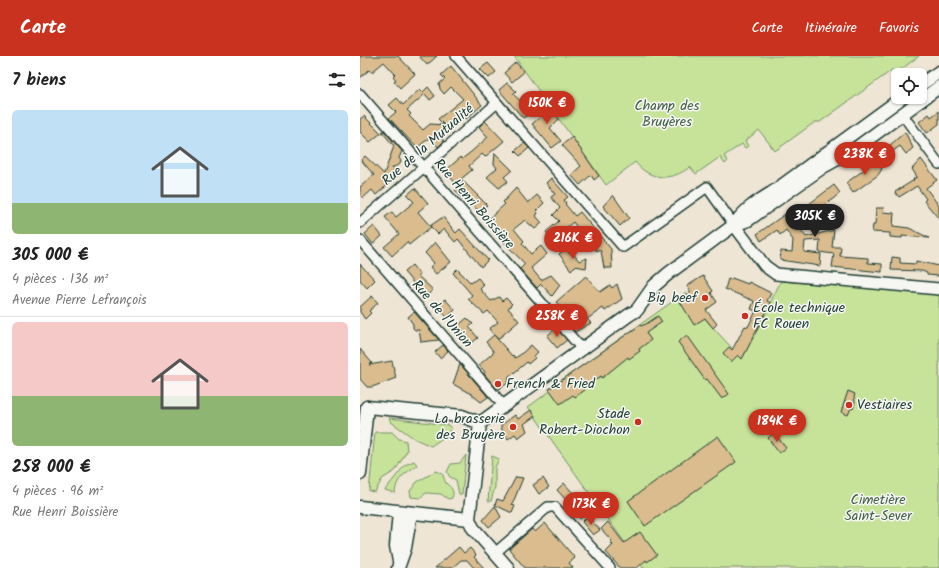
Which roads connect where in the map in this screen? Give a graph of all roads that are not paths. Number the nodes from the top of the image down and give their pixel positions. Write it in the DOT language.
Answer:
graph roads {
  1 [pos="456,56"];
  2 [pos="939,72"];
  3 [pos="927,80"];
  4 [pos="939,87"];
  5 [pos="360,94"];
  6 [pos="497,103"];
  7 [pos="893,104"];
  8 [pos="902,114"];
  9 [pos="939,164"];
  10 [pos="424,168"];
  11 [pos="360,224"];
  12 [pos="734,225"];
  13 [pos="360,240"];
  14 [pos="939,289"];
  15 [pos="582,350"];
  16 [pos="363,403"];
  17 [pos="504,406"];
  18 [pos="480,423"];
  19 [pos="360,474"];
  20 [pos="360,507"];
  21 [pos="405,512"];
  22 [pos="469,519"];
  23 [pos="495,553"];
  24 [pos="399,564"];
  25 [pos="508,568"];
  26 [pos="610,568"];
  1 -- 6 [label="street"];
  2 -- 3 [label="main road"];
  4 -- 8 [label="main road"];
  5 -- 10 [label="street, Rue Henri Boissière"];
  6 -- 10 [label="street, Rue de la Mutualité"];
  6 -- 12 [label="street"];
  7 -- 12 [label="main road"];
  8 -- 9 [label="street"];
  8 -- 12 [label="main road"];
  10 -- 11 [label="street, Rue de la Mutualité"];
  10 -- 15 [label="street, Rue Henri Boissière"];
  12 -- 14 [label="street"];
  12 -- 15 [label="main road"];
  13 -- 17 [label="street, Rue de l'Union"];
  15 -- 17 [label="main road"];
  16 -- 18 [label="main road"];
  16 -- 19 [label="main road"];
  17 -- 18 [label="main road"];
  18 -- 22 [label="main road"];
  20 -- 21 [label="main road"];
  21 -- 22 [label="main road"];
  21 -- 24 [label="main road"];
  22 -- 23 [label="main road"];
  23 -- 25 [label="main road"];
  23 -- 26 [label="street"];
}
